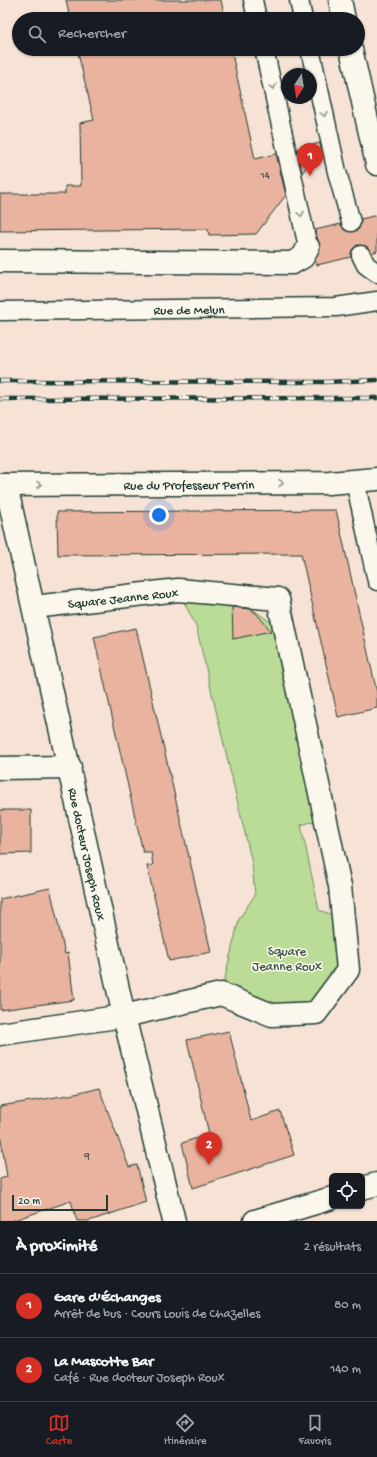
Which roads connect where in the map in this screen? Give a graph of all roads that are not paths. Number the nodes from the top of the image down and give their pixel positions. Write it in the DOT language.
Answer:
graph roads {
  1 [pos="253,0"];
  2 [pos="299,0"];
  3 [pos="340,0"];
  4 [pos="256,12"];
  5 [pos="302,12"];
  6 [pos="343,12"];
  7 [pos="266,56"];
  8 [pos="312,56"];
  9 [pos="353,56"];
  10 [pos="377,164"];
  11 [pos="350,222"];
  12 [pos="308,247"];
  13 [pos="361,255"];
  14 [pos="0,261"];
  15 [pos="377,273"];
  16 [pos="377,301"];
  17 [pos="0,311"];
  18 [pos="377,478"];
  19 [pos="355,481"];
  20 [pos="3,485"];
  21 [pos="377,581"];
  22 [pos="34,607"];
  23 [pos="70,767"];
  24 [pos="0,768"];
  25 [pos="124,1016"];
  26 [pos="0,1034"];
  27 [pos="377,1184"];
  28 [pos="365,1187"];
  29 [pos="329,1199"];
  30 [pos="174,1221"];
  31 [pos="255,1221"];
  1 -- 4 [label="lane"];
  2 -- 5 [label="lane"];
  3 -- 6 [label="street"];
  7 -- 12 [label="lane, one-way"];
  8 -- 11 [label="lane, one-way"];
  9 -- 10 [label="street"];
  12 -- 14 [label="street"];
  13 -- 15 [label="lane"];
  16 -- 17 [label="lane, Rue de Melun"];
  18 -- 19 [label="street, Rue du Professeur Perrin"];
  20 -- 19 [label="street, Rue du Professeur Perrin, one-way"];
  19 -- 21 [label="lane"];
  20 -- 22 [label="street, Rue docteur Joseph Roux"];
  22 -- 23 [label="street, Rue docteur Joseph Roux"];
  22 -- 25 [label="street, Square Jeanne Roux"];
  23 -- 24 [label="street"];
  23 -- 25 [label="street, Rue docteur Joseph Roux"];
  25 -- 26 [label="street"];
  25 -- 30 [label="street, Rue docteur Joseph Roux"];
  27 -- 28 [label="street"];
  29 -- 31 [label="street"];
}
